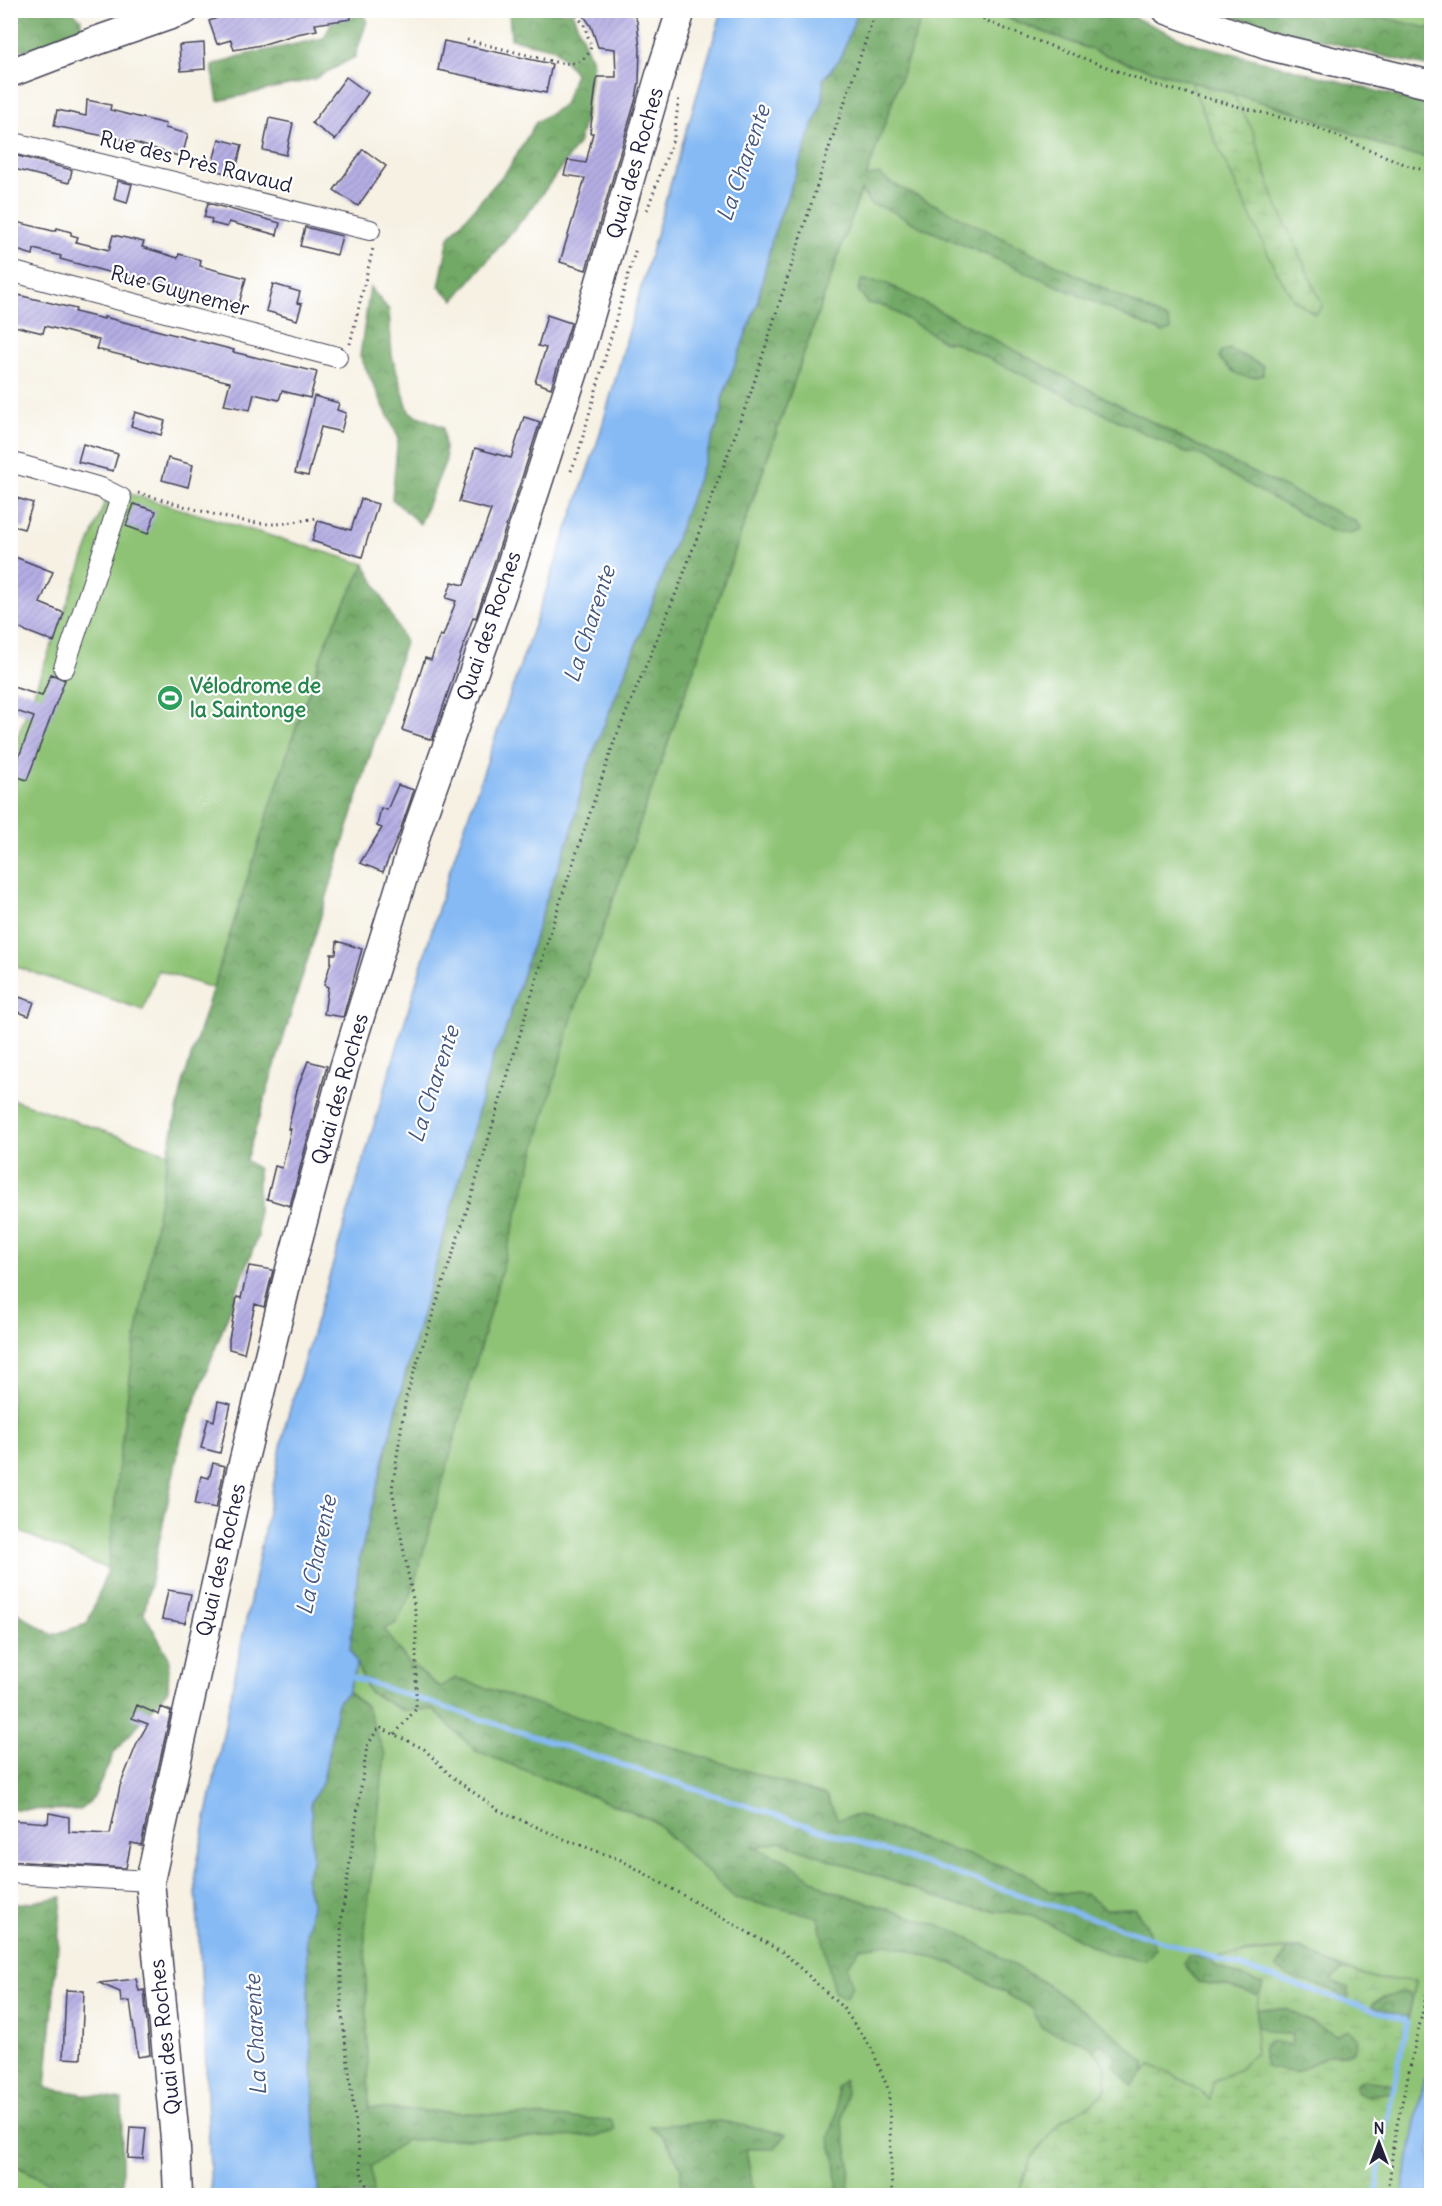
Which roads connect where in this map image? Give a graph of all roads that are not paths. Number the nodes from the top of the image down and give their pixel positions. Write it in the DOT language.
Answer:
graph roads {
  1 [pos="184,10"];
  2 [pos="678,10"];
  3 [pos="1167,10"];
  4 [pos="10,73"];
  5 [pos="1431,86"];
  6 [pos="10,142"];
  7 [pos="370,230"];
  8 [pos="10,271"];
  9 [pos="337,357"];
  10 [pos="10,462"];
  11 [pos="64,668"];
  12 [pos="10,1873"];
  13 [pos="150,1881"];
  14 [pos="178,2196"];
  1 -- 4 [label="street"];
  2 -- 13 [label="street, Quai des Roches"];
  3 -- 5 [label="street"];
  6 -- 7 [label="street, Rue des Près Ravaud"];
  8 -- 9 [label="street, Rue Guynemer"];
  10 -- 11 [label="street"];
  12 -- 13 [label="street"];
  13 -- 14 [label="street, Quai des Roches"];
}
